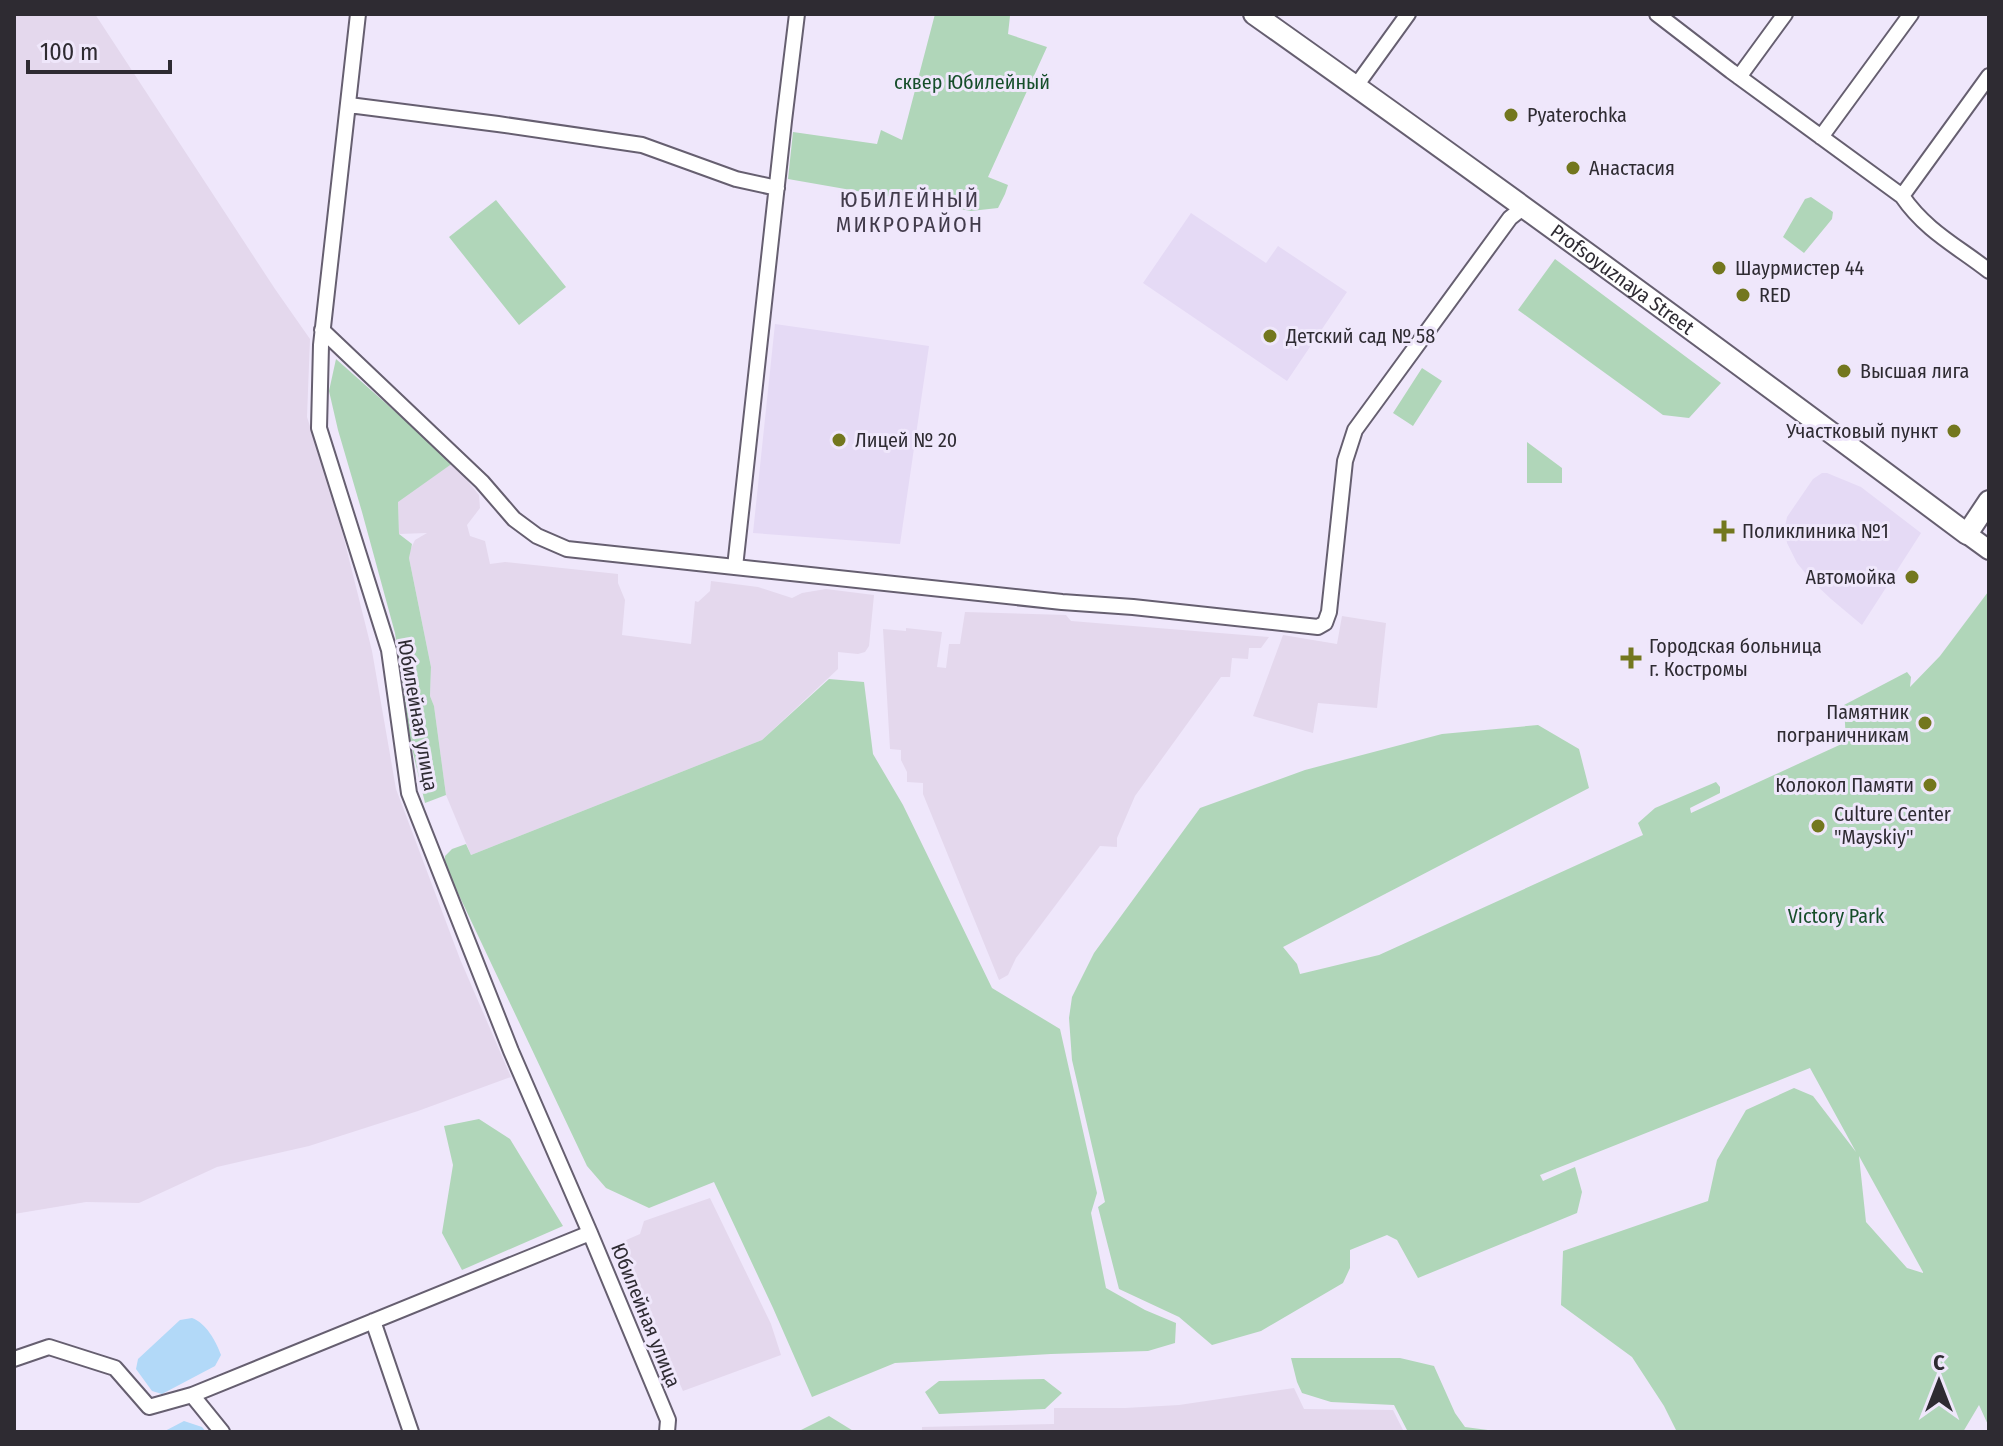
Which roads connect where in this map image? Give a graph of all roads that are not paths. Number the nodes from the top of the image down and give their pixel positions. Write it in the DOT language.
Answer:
graph roads {
  1 [pos="358,14"];
  2 [pos="797,14"];
  3 [pos="1254,14"];
  4 [pos="1408,14"];
  5 [pos="1785,14"];
  6 [pos="1911,14"];
  7 [pos="1662,15"];
  8 [pos="1989,76"];
  9 [pos="1739,77"];
  10 [pos="1356,86"];
  11 [pos="349,105"];
  12 [pos="1821,137"];
  13 [pos="777,188"];
  14 [pos="1902,196"];
  15 [pos="1524,207"];
  16 [pos="1986,262"];
  17 [pos="322,330"];
  18 [pos="1989,501"];
  19 [pos="1967,534"];
  20 [pos="1989,550"];
  21 [pos="735,567"];
  22 [pos="590,1233"];
  23 [pos="373,1321"];
  24 [pos="14,1359"];
  25 [pos="192,1395"];
  26 [pos="222,1432"];
  27 [pos="411,1432"];
  28 [pos="667,1432"];
  1 -- 11 [label="street, Юбилейная улица"];
  2 -- 13 [label="street"];
  3 -- 10 [label="highway, Profsoyuznaya Street"];
  4 -- 10 [label="street"];
  5 -- 9 [label="street"];
  6 -- 12 [label="street"];
  7 -- 9 [label="street"];
  8 -- 14 [label="street"];
  9 -- 12 [label="street"];
  10 -- 15 [label="highway, Profsoyuznaya Street"];
  11 -- 13 [label="street"];
  11 -- 17 [label="street, Юбилейная улица"];
  12 -- 14 [label="street"];
  13 -- 21 [label="street"];
  14 -- 16 [label="street"];
  15 -- 19 [label="highway, Profsoyuznaya Street"];
  15 -- 21 [label="street"];
  17 -- 21 [label="street"];
  17 -- 22 [label="street, Юбилейная улица"];
  18 -- 19 [label="highway"];
  19 -- 20 [label="main road, Profsoyuznaya Street"];
  22 -- 23 [label="street"];
  22 -- 28 [label="street, Юбилейная улица"];
  23 -- 25 [label="street"];
  23 -- 27 [label="street"];
  24 -- 25 [label="street"];
  25 -- 26 [label="street"];
}
